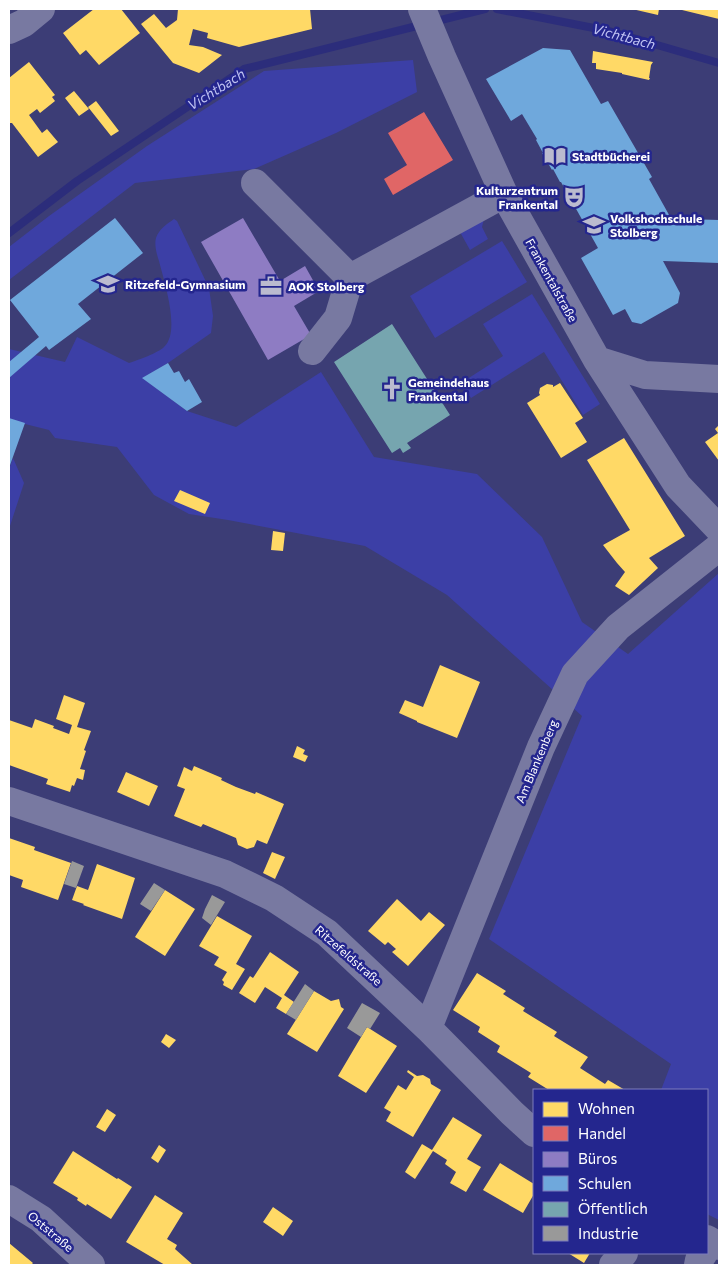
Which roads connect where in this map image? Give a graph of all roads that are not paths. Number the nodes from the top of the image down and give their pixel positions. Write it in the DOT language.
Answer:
graph roads {
  1 [pos="41,9"];
  2 [pos="422,9"];
  3 [pos="9,30"];
  4 [pos="255,183"];
  5 [pos="504,194"];
  6 [pos="350,278"];
  7 [pos="312,351"];
  8 [pos="597,360"];
  9 [pos="719,379"];
  10 [pos="719,529"];
  11 [pos="719,547"];
  12 [pos="9,801"];
  13 [pos="428,1028"];
  14 [pos="533,1132"];
  15 [pos="9,1199"];
  16 [pos="623,1254"];
  17 [pos="704,1254"];
  18 [pos="91,1265"];
  19 [pos="613,1265"];
  20 [pos="698,1265"];
  1 -- 3 [label="street"];
  2 -- 5 [label="street, Frankentalstraße"];
  4 -- 6 [label="street"];
  5 -- 6 [label="street"];
  5 -- 8 [label="street, Frankentalstraße"];
  6 -- 7 [label="street"];
  8 -- 9 [label="street"];
  8 -- 10 [label="street, Frankentalstraße"];
  11 -- 13 [label="street, Am Blankenberg"];
  12 -- 13 [label="street, Ritzefeldstraße"];
  13 -- 14 [label="street, Ritzefeldstraße"];
  15 -- 18 [label="street, Oststraße"];
  16 -- 19 [label="street"];
  17 -- 20 [label="street"];
}
